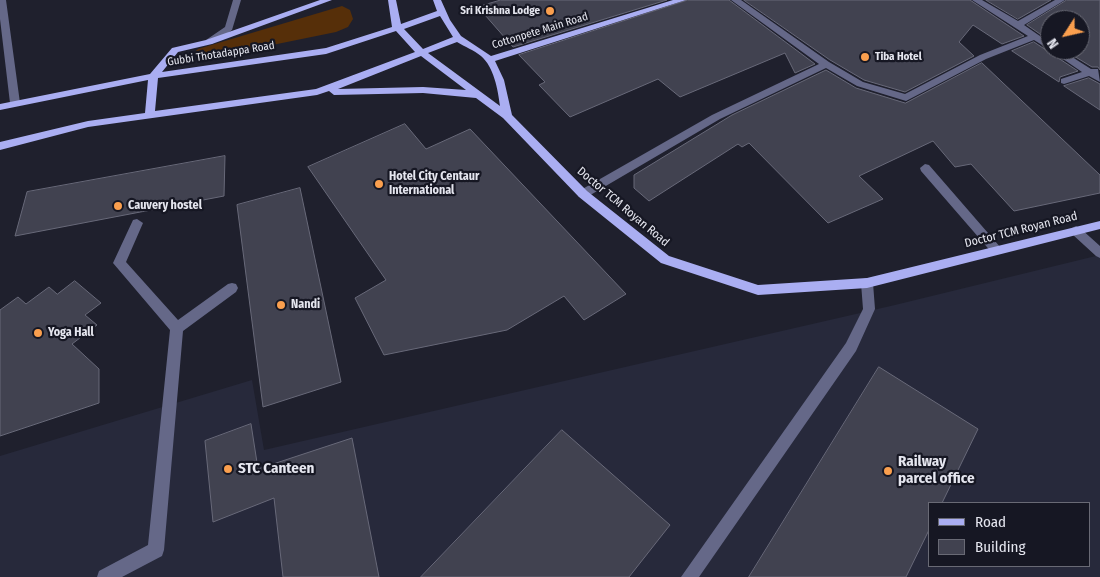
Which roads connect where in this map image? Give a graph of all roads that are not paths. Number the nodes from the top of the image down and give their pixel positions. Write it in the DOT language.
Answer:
graph roads {
  1 [pos="2,0"];
  2 [pos="237,0"];
  3 [pos="328,0"];
  4 [pos="392,0"];
  5 [pos="437,0"];
  6 [pos="682,0"];
  7 [pos="735,0"];
  8 [pos="976,0"];
  9 [pos="1062,0"];
  10 [pos="442,12"];
  11 [pos="1018,25"];
  12 [pos="397,27"];
  13 [pos="1034,37"];
  14 [pos="459,38"];
  15 [pos="1040,41"];
  16 [pos="209,42"];
  17 [pos="421,52"];
  18 [pos="490,59"];
  19 [pos="1070,60"];
  20 [pos="826,64"];
  21 [pos="1100,69"];
  22 [pos="1090,73"];
  23 [pos="154,76"];
  24 [pos="1100,79"];
  25 [pos="1064,82"];
  26 [pos="317,92"];
  27 [pos="479,95"];
  28 [pos="15,103"];
  29 [pos="0,108"];
  30 [pos="150,116"];
  31 [pos="507,116"];
  32 [pos="0,146"];
  33 [pos="925,168"];
  34 [pos="582,194"];
  35 [pos="137,223"];
  36 [pos="1100,225"];
  37 [pos="1076,231"];
  38 [pos="997,250"];
  39 [pos="1100,253"];
  40 [pos="867,283"];
  41 [pos="232,288"];
  42 [pos="177,328"];
  43 [pos="105,577"];
  44 [pos="689,577"];
  1 -- 28 [label="street"];
  2 -- 16 [label="street"];
  3 -- 16 [label="main road"];
  4 -- 12 [label="main road"];
  5 -- 10 [label="main road"];
  6 -- 18 [label="main road, Cottonpete Main Road"];
  7 -- 20 [label="street"];
  8 -- 11 [label="street"];
  9 -- 11 [label="street"];
  10 -- 12 [label="main road, Gubbi Thotadappa Road"];
  10 -- 14 [label="main road"];
  11 -- 13 [label="street"];
  12 -- 17 [label="main road, Doctor TCM Royan Road"];
  12 -- 23 [label="main road, Gubbi Thotadappa Road"];
  13 -- 15 [label="street"];
  13 -- 20 [label="street"];
  14 -- 17 [label="main road"];
  14 -- 18 [label="main road"];
  16 -- 23 [label="main road"];
  17 -- 26 [label="main road"];
  17 -- 27 [label="main road, Doctor TCM Royan Road"];
  18 -- 31 [label="main road, Cottonpete Main Road"];
  19 -- 22 [label="street"];
  20 -- 34 [label="street"];
  21 -- 22 [label="street"];
  22 -- 24 [label="street"];
  22 -- 25 [label="street"];
  23 -- 28 [label="main road, Gubbi Thotadappa Road"];
  23 -- 30 [label="main road"];
  26 -- 27 [label="main road"];
  26 -- 30 [label="main road"];
  27 -- 31 [label="main road, Doctor TCM Royan Road"];
  28 -- 29 [label="main road, Gubbi Thotadappa Road"];
  30 -- 32 [label="main road"];
  31 -- 34 [label="main road, Doctor TCM Royan Road"];
  33 -- 38 [label="street"];
  34 -- 40 [label="main road, Doctor TCM Royan Road"];
  35 -- 42 [label="street"];
  36 -- 37 [label="main road, Doctor TCM Royan Road"];
  37 -- 38 [label="main road, Doctor TCM Royan Road"];
  37 -- 39 [label="street"];
  38 -- 40 [label="main road, Doctor TCM Royan Road"];
  40 -- 44 [label="street"];
  41 -- 42 [label="street"];
  42 -- 43 [label="street"];
}
